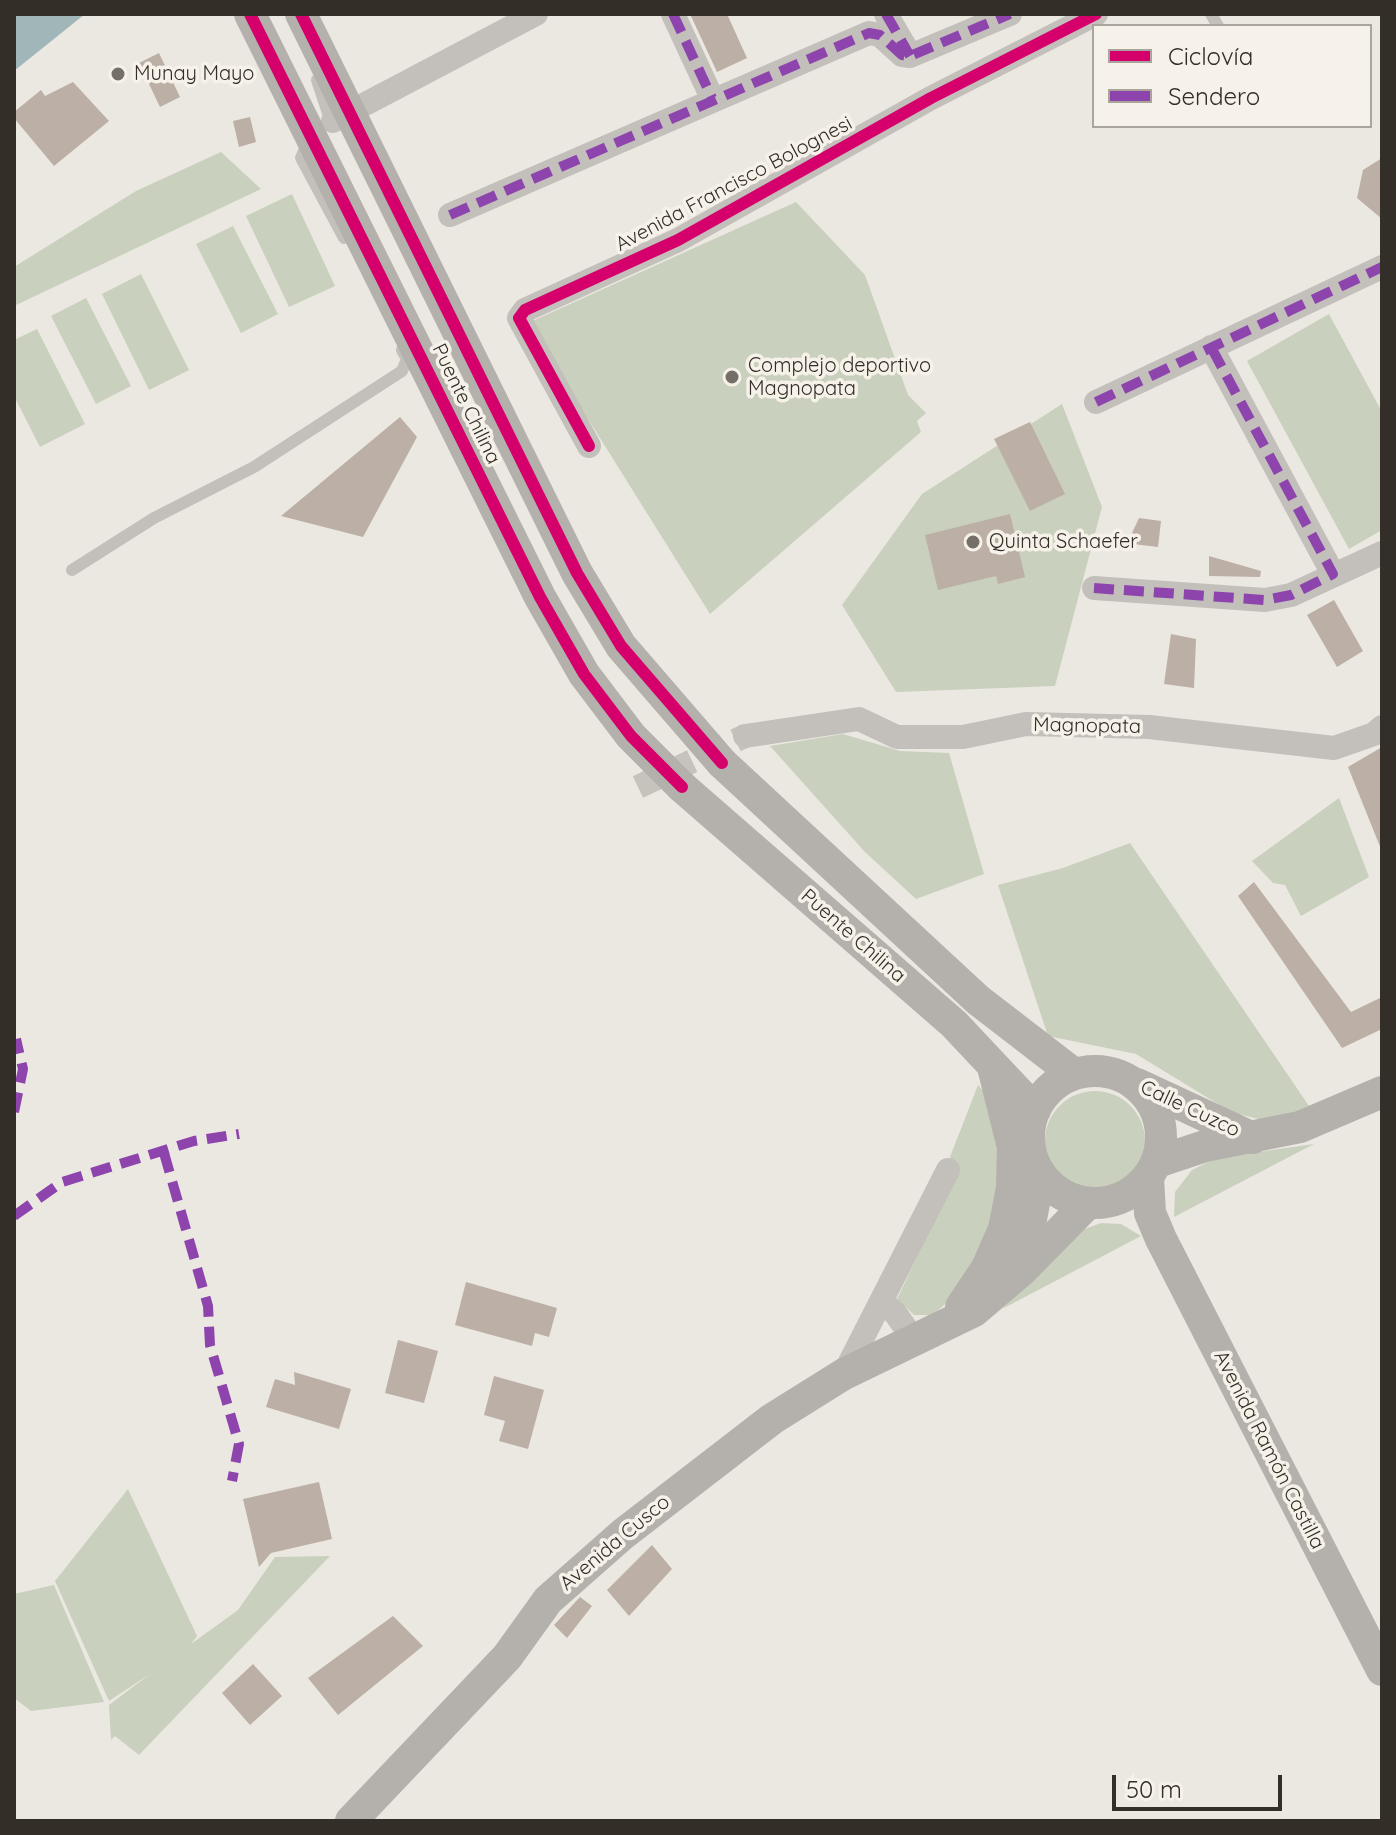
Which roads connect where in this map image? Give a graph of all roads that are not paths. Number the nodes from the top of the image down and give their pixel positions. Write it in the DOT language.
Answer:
graph roads {
  1 [pos="250,14"];
  2 [pos="291,14"];
  3 [pos="301,14"];
  4 [pos="536,14"];
  5 [pos="673,14"];
  6 [pos="886,14"];
  7 [pos="1010,14"];
  8 [pos="1096,14"];
  9 [pos="910,56"];
  10 [pos="712,98"];
  11 [pos="333,121"];
  12 [pos="450,215"];
  13 [pos="348,245"];
  14 [pos="1382,267"];
  15 [pos="368,283"];
  16 [pos="1211,347"];
  17 [pos="1096,402"];
  18 [pos="589,446"];
  19 [pos="1382,553"];
  20 [pos="72,570"];
  21 [pos="1333,574"];
  22 [pos="1094,588"];
  23 [pos="1382,727"];
  24 [pos="745,736"];
  25 [pos="991,1060"];
  26 [pos="1074,1074"];
  27 [pos="1127,1079"];
  28 [pos="1382,1092"];
  29 [pos="1035,1110"];
  30 [pos="1253,1138"];
  31 [pos="948,1170"];
  32 [pos="1152,1170"];
  33 [pos="1040,1173"];
  34 [pos="1097,1203"];
  35 [pos="1156,1229"];
  36 [pos="882,1302"];
  37 [pos="961,1307"];
  38 [pos="924,1336"];
  39 [pos="844,1374"];
  40 [pos="1382,1670"];
  41 [pos="351,1821"];
  1 -- 25 [label="main road, Puente Chilina, bridge"];
  2 -- 11 [label="lane"];
  3 -- 26 [label="main road, Puente Chilina, bridge"];
  4 -- 11 [label="street"];
  5 -- 10 [label="street"];
  6 -- 9 [label="street"];
  7 -- 9 [label="street"];
  8 -- 18 [label="street, Avenida Francisco Bolognesi"];
  9 -- 10 [label="street"];
  10 -- 12 [label="street"];
  11 -- 13 [label="lane"];
  14 -- 16 [label="street"];
  15 -- 20 [label="lane"];
  16 -- 17 [label="street"];
  16 -- 21 [label="street"];
  19 -- 21 [label="street"];
  21 -- 22 [label="street"];
  23 -- 24 [label="street, Magnopata"];
  25 -- 29 [label="main road, Puente Chilina"];
  25 -- 37 [label="main road"];
  26 -- 27 [label="main road"];
  26 -- 29 [label="main road"];
  27 -- 30 [label="main road, Calle Cuzco"];
  27 -- 32 [label="main road"];
  28 -- 30 [label="main road, Calle Cuzco"];
  29 -- 33 [label="main road"];
  30 -- 32 [label="main road, Calle Cuzco"];
  31 -- 36 [label="street"];
  32 -- 34 [label="main road"];
  32 -- 35 [label="main road, Avenida Ramón Castilla"];
  33 -- 34 [label="main road"];
  33 -- 37 [label="main road, Avenida Cusco"];
  34 -- 35 [label="main road"];
  34 -- 38 [label="main road, Avenida Cusco"];
  35 -- 40 [label="main road, Avenida Ramón Castilla"];
  36 -- 38 [label="street"];
  36 -- 39 [label="street"];
  37 -- 38 [label="main road, Avenida Cusco"];
  38 -- 39 [label="main road, Avenida Cusco"];
  39 -- 41 [label="main road, Avenida Cusco"];
}
